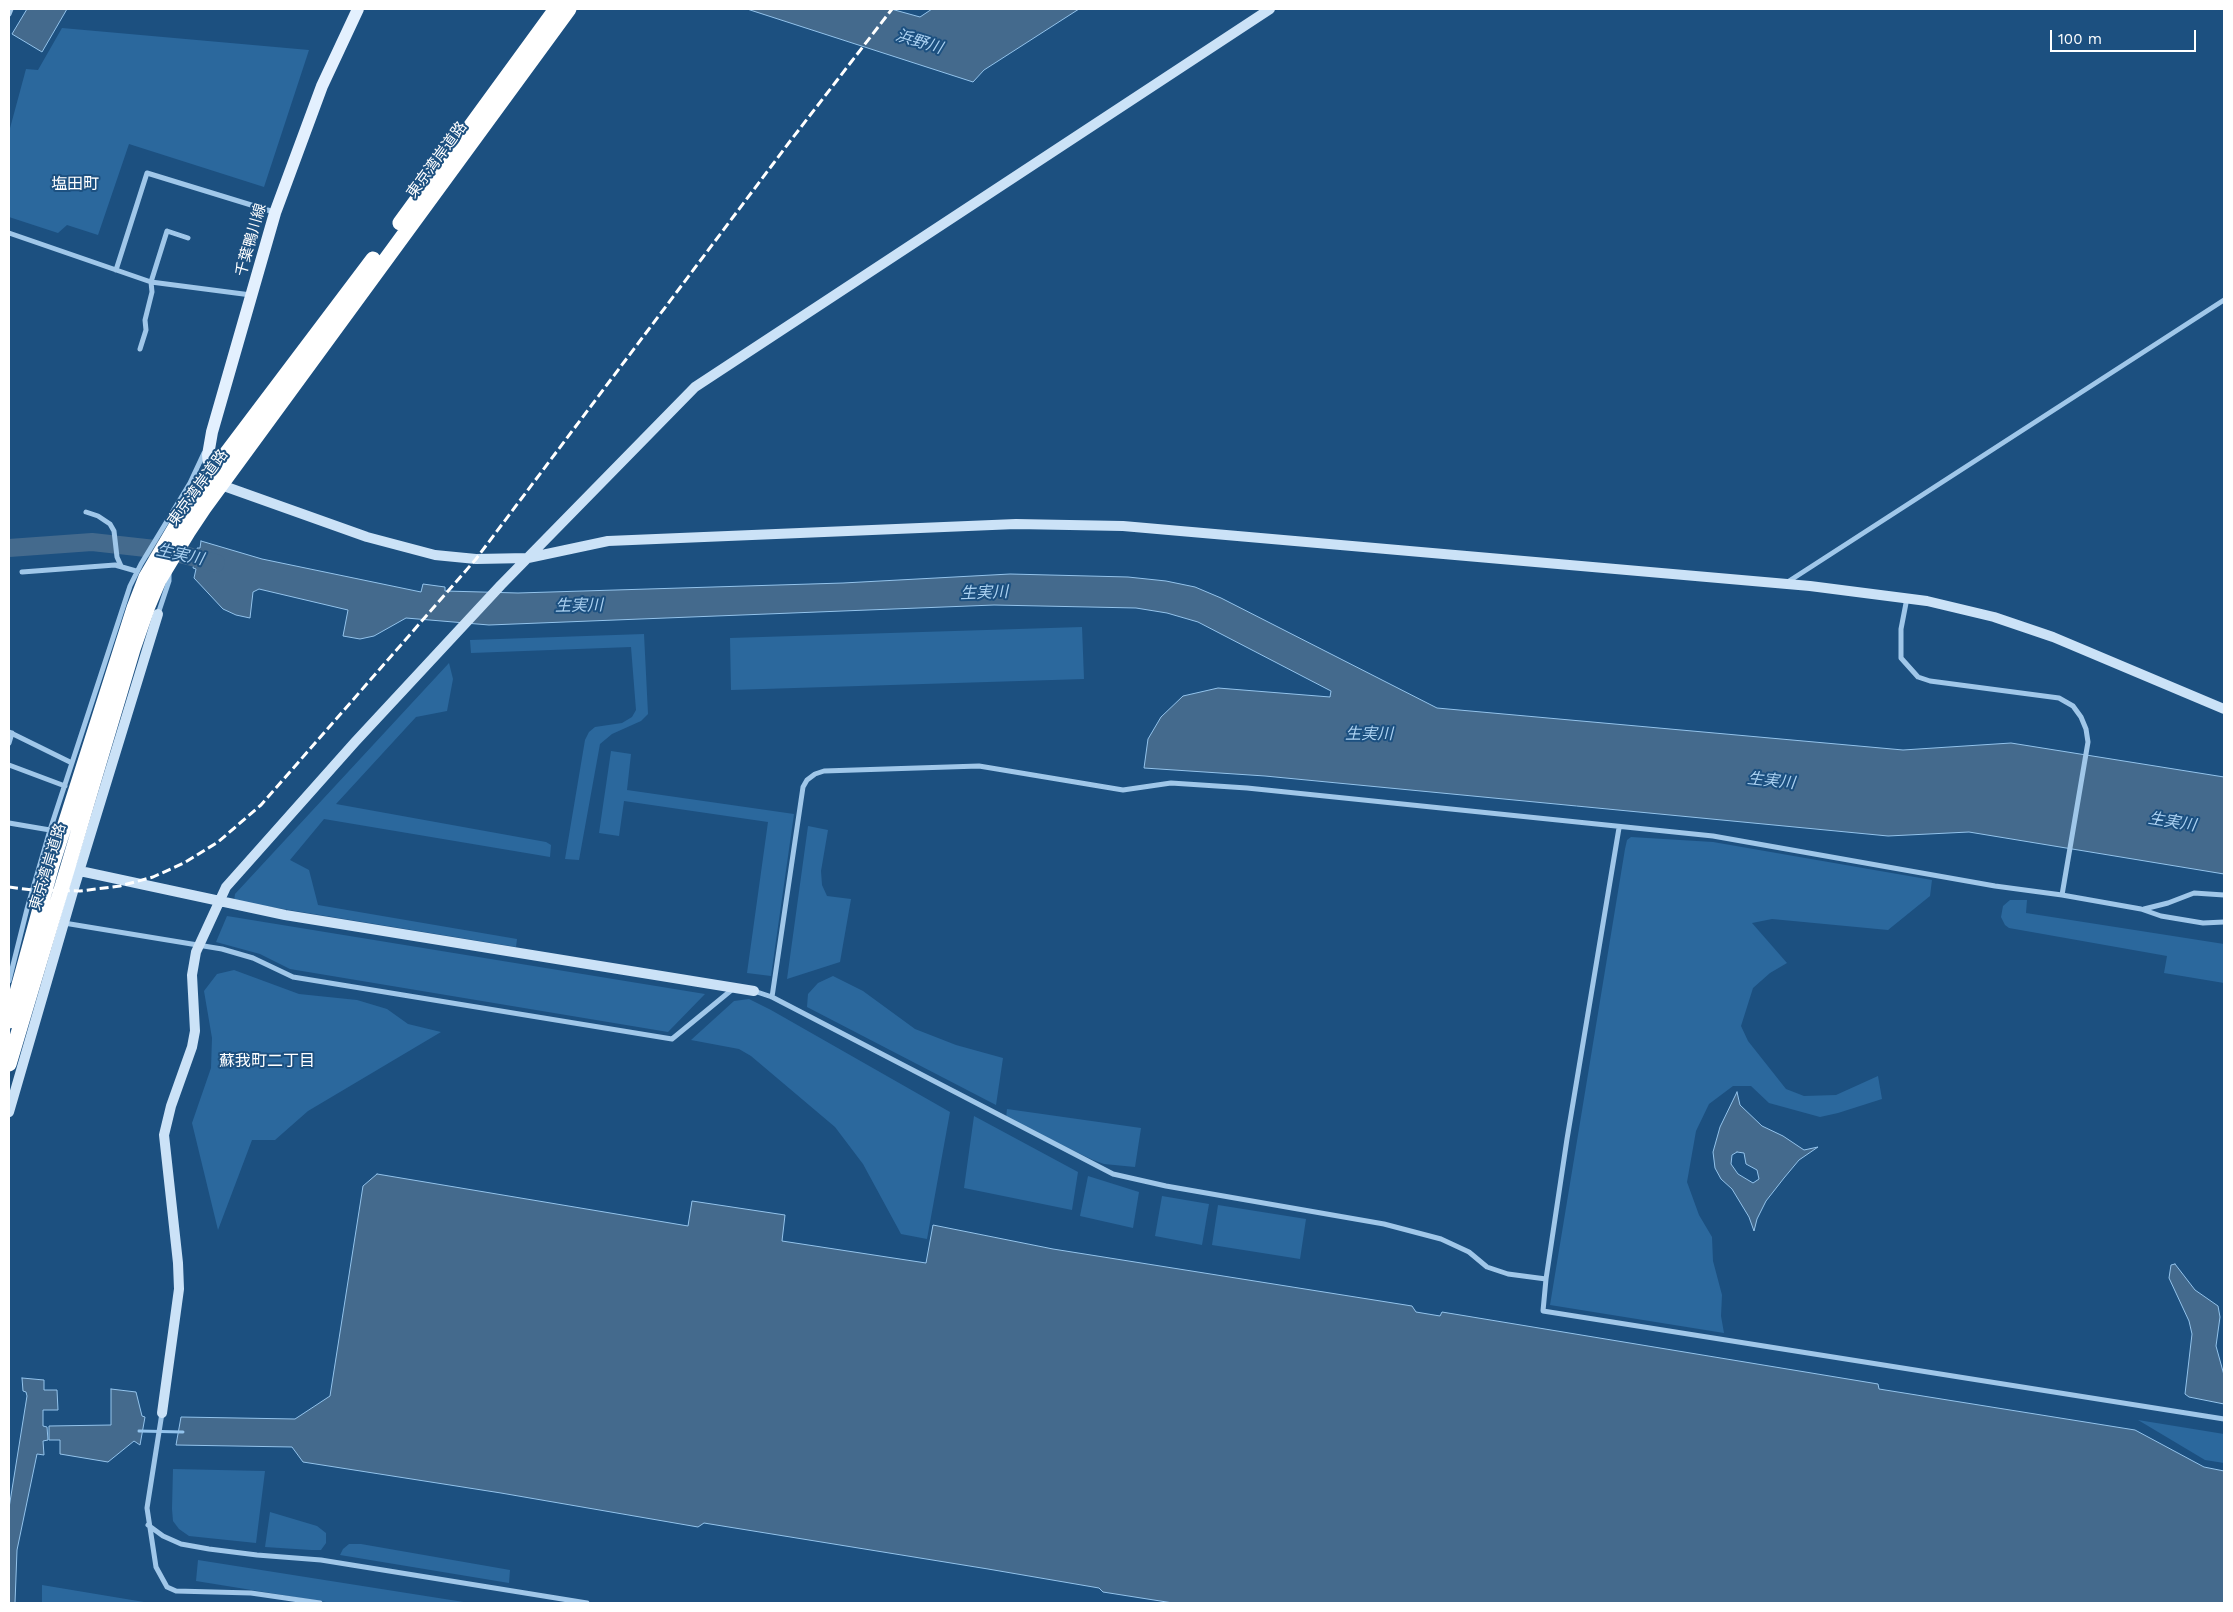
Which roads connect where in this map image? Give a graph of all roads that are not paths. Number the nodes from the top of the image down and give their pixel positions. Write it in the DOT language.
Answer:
graph roads {
  1 [pos="11,9"];
  2 [pos="358,9"];
  3 [pos="556,9"];
  4 [pos="568,9"];
  5 [pos="1270,9"];
  6 [pos="9,14"];
  7 [pos="275,213"];
  8 [pos="9,233"];
  9 [pos="188,238"];
  10 [pos="116,270"];
  11 [pos="151,282"];
  12 [pos="252,296"];
  13 [pos="2224,300"];
  14 [pos="140,349"];
  15 [pos="212,432"];
  16 [pos="216,480"];
  17 [pos="86,512"];
  18 [pos="177,525"];
  19 [pos="528,558"];
  20 [pos="168,563"];
  21 [pos="122,566"];
  22 [pos="136,571"];
  23 [pos="22,572"];
  24 [pos="1785,584"];
  25 [pos="1907,598"];
  26 [pos="158,614"];
  27 [pos="2224,710"];
  28 [pos="10,733"];
  29 [pos="9,743"];
  30 [pos="72,763"];
  31 [pos="9,765"];
  32 [pos="65,786"];
  33 [pos="9,823"];
  34 [pos="1619,828"];
  35 [pos="50,830"];
  36 [pos="59,866"];
  37 [pos="34,884"];
  38 [pos="50,886"];
  39 [pos="58,886"];
  40 [pos="74,888"];
  41 [pos="2062,894"];
  42 [pos="2224,895"];
  43 [pos="2141,909"];
  44 [pos="2224,922"];
  45 [pos="64,923"];
  46 [pos="198,946"];
  47 [pos="9,981"];
  48 [pos="734,987"];
  49 [pos="754,990"];
  50 [pos="772,998"];
  51 [pos="9,1022"];
  52 [pos="9,1064"];
  53 [pos="9,1112"];
  54 [pos="1546,1279"];
  55 [pos="162,1413"];
  56 [pos="2224,1419"];
  57 [pos="148,1525"];
  58 [pos="320,1603"];
  59 [pos="587,1603"];
  1 -- 6 [label="street"];
  2 -- 7 [label="main road, 千葉鴨川線"];
  3 -- 16 [label="highway, 東京湾岸道路"];
  4 -- 16 [label="highway, 東京湾岸道路"];
  5 -- 19 [label="street"];
  7 -- 10 [label="street"];
  7 -- 12 [label="main road, 千葉鴨川線"];
  8 -- 10 [label="street"];
  9 -- 11 [label="street"];
  10 -- 11 [label="street"];
  11 -- 12 [label="street"];
  11 -- 14 [label="street"];
  12 -- 15 [label="main road, 千葉鴨川線"];
  13 -- 24 [label="street"];
  15 -- 16 [label="main road, 千葉鴨川線"];
  15 -- 18 [label="street"];
  16 -- 18 [label="highway, 東京湾岸道路"];
  16 -- 19 [label="street"];
  17 -- 21 [label="street"];
  18 -- 20 [label="highway, 東京湾岸道路"];
  18 -- 22 [label="street"];
  18 -- 36 [label="highway, 東京湾岸道路"];
  19 -- 24 [label="street"];
  19 -- 46 [label="street"];
  20 -- 26 [label="street"];
  20 -- 36 [label="highway, 東京湾岸道路"];
  21 -- 22 [label="street"];
  21 -- 23 [label="street"];
  22 -- 30 [label="street"];
  24 -- 25 [label="street"];
  25 -- 27 [label="street"];
  25 -- 41 [label="street"];
  26 -- 40 [label="street"];
  28 -- 29 [label="street"];
  28 -- 30 [label="street"];
  30 -- 32 [label="street"];
  31 -- 32 [label="street"];
  32 -- 35 [label="street"];
  33 -- 35 [label="street"];
  34 -- 41 [label="street"];
  34 -- 50 [label="street"];
  34 -- 54 [label="street"];
  35 -- 37 [label="street"];
  36 -- 48 [label="street"];
  36 -- 51 [label="highway, 東京湾岸道路"];
  36 -- 52 [label="highway, 東京湾岸道路"];
  37 -- 38 [label="street"];
  37 -- 47 [label="street"];
  39 -- 40 [label="street"];
  40 -- 45 [label="street"];
  41 -- 43 [label="street"];
  42 -- 43 [label="street"];
  43 -- 44 [label="street"];
  45 -- 46 [label="street"];
  45 -- 53 [label="street"];
  46 -- 48 [label="street"];
  46 -- 55 [label="street"];
  48 -- 49 [label="street"];
  49 -- 50 [label="street"];
  50 -- 54 [label="street"];
  54 -- 56 [label="street"];
  55 -- 57 [label="street"];
  57 -- 58 [label="street"];
  57 -- 59 [label="street"];
}
